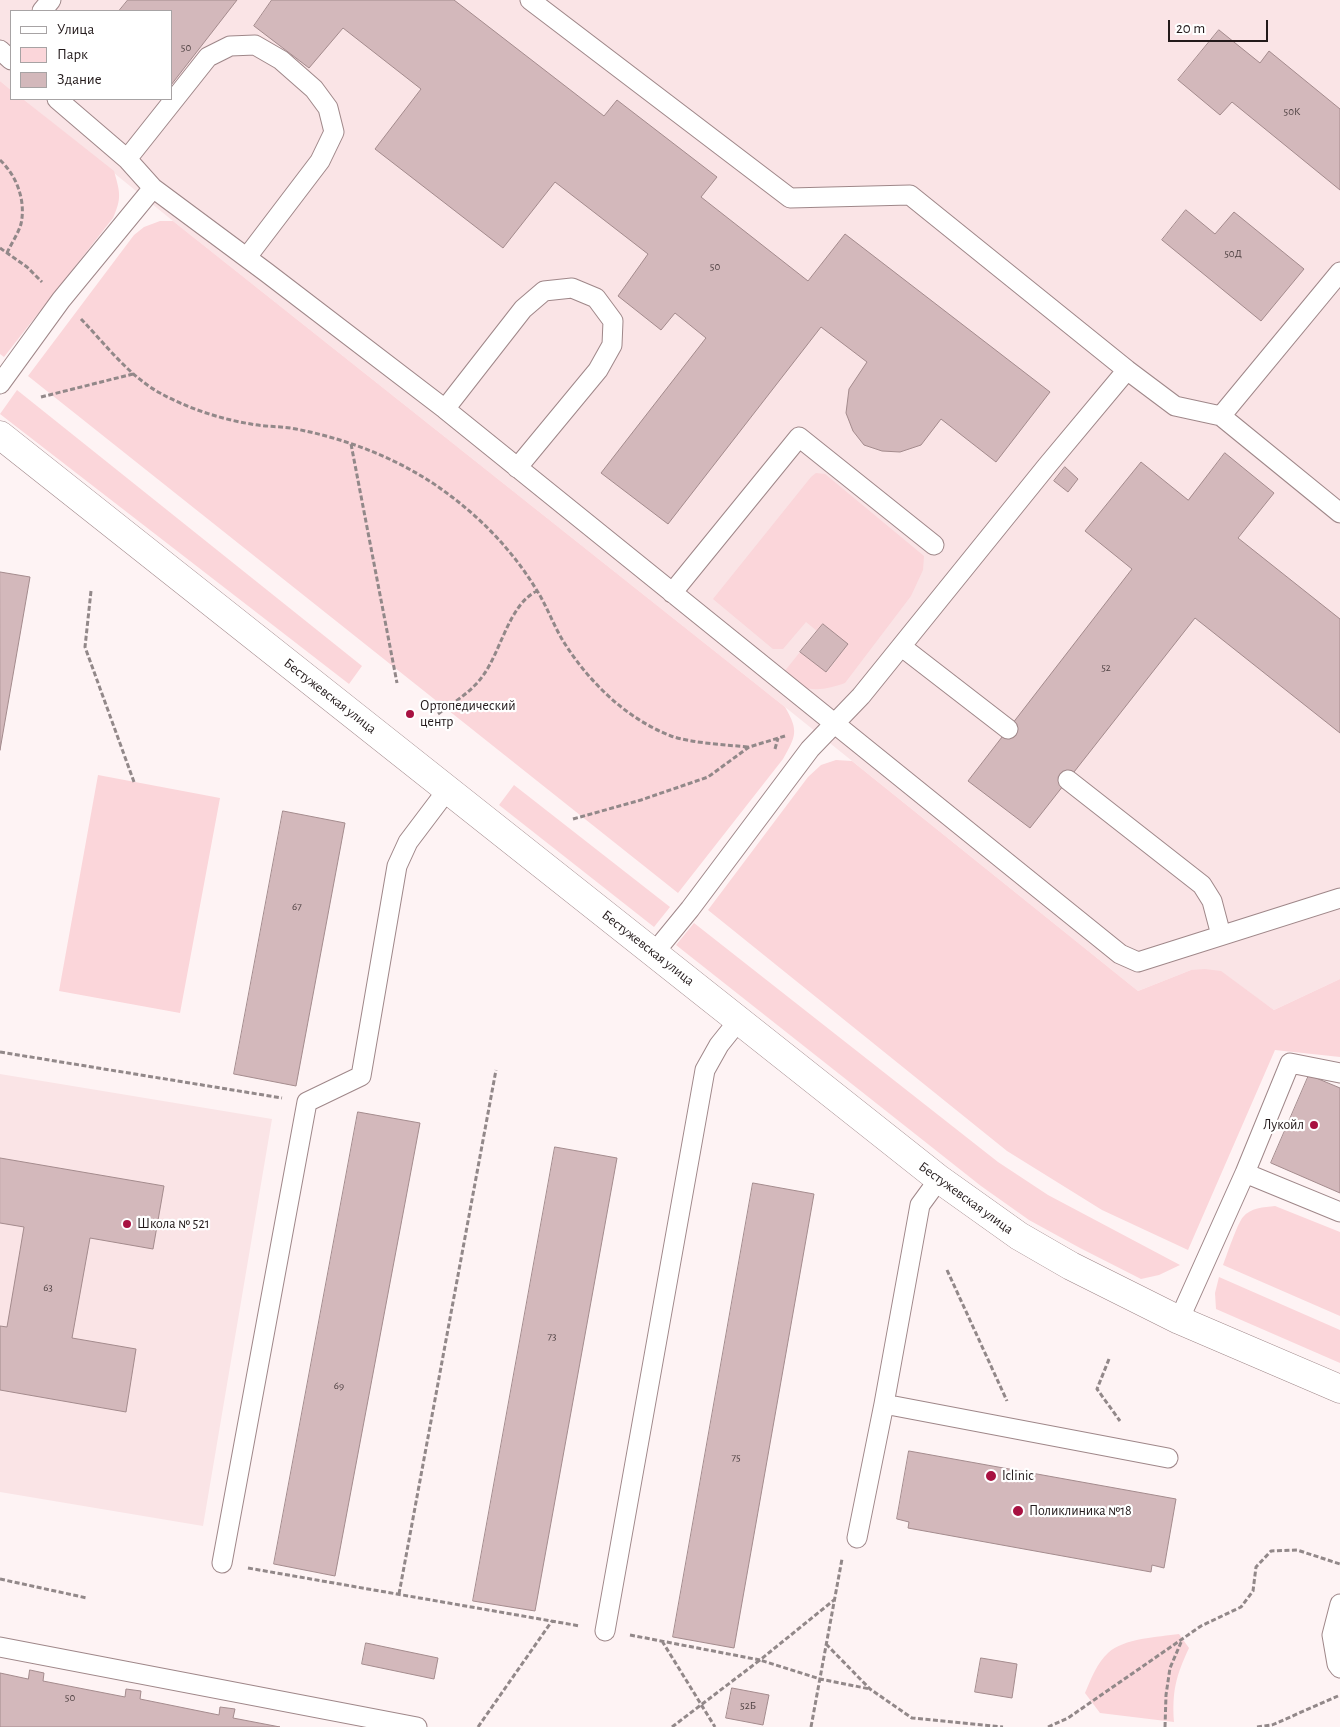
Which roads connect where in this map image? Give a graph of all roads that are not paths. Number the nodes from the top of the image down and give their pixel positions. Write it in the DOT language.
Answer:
graph roads {
  1 [pos="51,0"];
  2 [pos="530,0"];
  3 [pos="43,10"];
  4 [pos="58,100"];
  5 [pos="127,159"];
  6 [pos="153,188"];
  7 [pos="247,257"];
  8 [pos="1340,272"];
  9 [pos="1127,370"];
  10 [pos="0,384"];
  11 [pos="445,409"];
  12 [pos="1221,416"];
  13 [pos="0,435"];
  14 [pos="517,468"];
  15 [pos="1340,513"];
  16 [pos="934,545"];
  17 [pos="672,593"];
  18 [pos="902,647"];
  19 [pos="834,724"];
  20 [pos="1008,729"];
  21 [pos="1068,780"];
  22 [pos="448,789"];
  23 [pos="1340,898"];
  24 [pos="1221,935"];
  25 [pos="654,953"];
  26 [pos="739,1020"];
  27 [pos="1340,1073"];
  28 [pos="1245,1173"];
  29 [pos="939,1179"];
  30 [pos="1340,1212"];
  31 [pos="1179,1320"];
  32 [pos="1340,1389"];
  33 [pos="884,1404"];
  34 [pos="1168,1458"];
  35 [pos="857,1538"];
  36 [pos="222,1563"];
  37 [pos="1340,1604"];
  38 [pos="605,1631"];
  39 [pos="0,1647"];
  40 [pos="1340,1668"];
  41 [pos="417,1727"];
  1 -- 3 [label="lane"];
  2 -- 9 [label="lane"];
  4 -- 5 [label="lane"];
  5 -- 6 [label="lane"];
  5 -- 7 [label="lane"];
  6 -- 7 [label="lane"];
  6 -- 10 [label="lane"];
  7 -- 11 [label="lane"];
  8 -- 12 [label="lane"];
  9 -- 12 [label="lane"];
  9 -- 18 [label="lane"];
  11 -- 14 [label="lane"];
  11 -- 14 [label="lane"];
  12 -- 15 [label="lane"];
  13 -- 22 [label="street, Бестужевская улица"];
  14 -- 17 [label="lane"];
  16 -- 17 [label="lane"];
  17 -- 19 [label="lane"];
  18 -- 19 [label="lane"];
  18 -- 20 [label="lane"];
  19 -- 24 [label="lane"];
  19 -- 25 [label="lane"];
  21 -- 24 [label="lane"];
  22 -- 25 [label="street, Бестужевская улица"];
  22 -- 36 [label="lane"];
  23 -- 24 [label="lane"];
  25 -- 26 [label="street, Бестужевская улица"];
  26 -- 29 [label="street, Бестужевская улица"];
  26 -- 38 [label="lane"];
  27 -- 28 [label="lane"];
  28 -- 30 [label="lane"];
  28 -- 31 [label="lane"];
  29 -- 31 [label="street, Бестужевская улица"];
  29 -- 33 [label="lane"];
  31 -- 32 [label="street, Бестужевская улица"];
  33 -- 34 [label="lane"];
  33 -- 35 [label="lane"];
  37 -- 40 [label="lane"];
  39 -- 41 [label="lane"];
}
